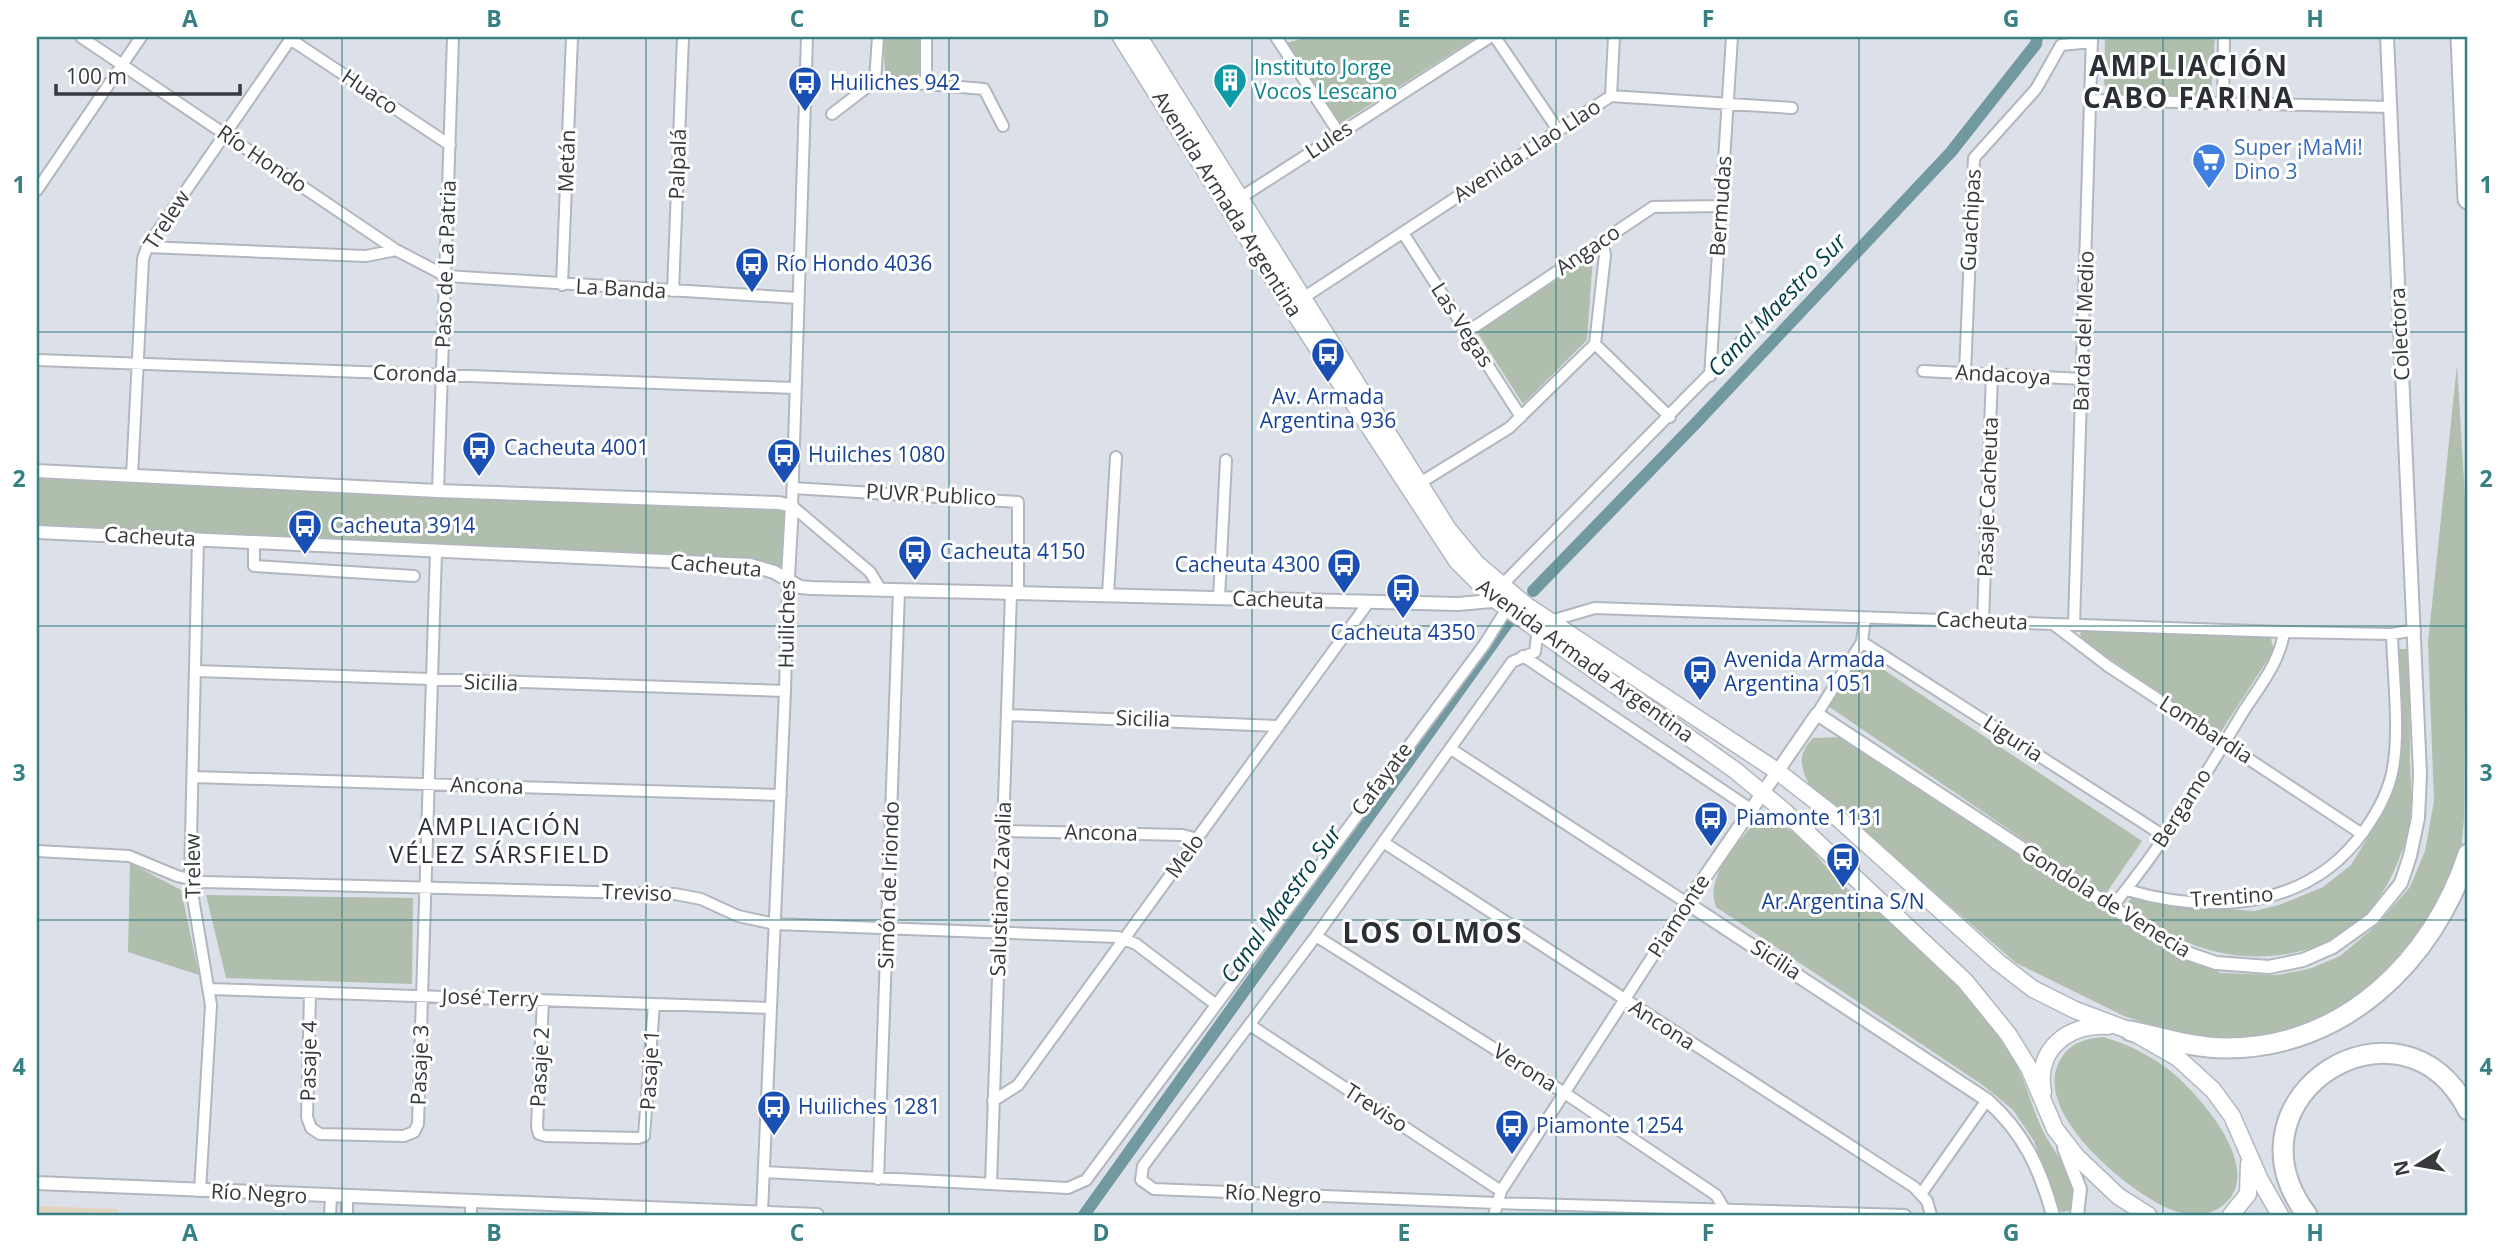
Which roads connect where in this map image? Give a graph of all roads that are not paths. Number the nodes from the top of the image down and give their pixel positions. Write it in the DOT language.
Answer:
graph roads {
  1 [pos="81,37"];
  2 [pos="141,37"];
  3 [pos="453,37"];
  4 [pos="572,37"];
  5 [pos="683,37"];
  6 [pos="807,37"];
  7 [pos="878,37"];
  8 [pos="926,37"];
  9 [pos="1121,37"];
  10 [pos="1139,37"];
  11 [pos="1279,37"];
  12 [pos="1492,37"];
  13 [pos="1614,37"];
  14 [pos="1732,37"];
  15 [pos="2224,37"];
  16 [pos="2387,37"];
  17 [pos="2461,37"];
  18 [pos="291,38"];
  19 [pos="2092,39"];
  20 [pos="122,65"];
  21 [pos="876,81"];
  22 [pos="926,84"];
  23 [pos="1611,96"];
  24 [pos="2091,100"];
  25 [pos="2223,104"];
  26 [pos="1728,105"];
  27 [pos="2390,107"];
  28 [pos="1792,108"];
  29 [pos="832,114"];
  30 [pos="1003,126"];
  31 [pos="1558,130"];
  32 [pos="225,133"];
  33 [pos="1339,134"];
  34 [pos="450,145"];
  35 [pos="37,190"];
  36 [pos="1240,198"];
  37 [pos="2468,199"];
  38 [pos="1722,206"];
  39 [pos="1403,233"];
  40 [pos="1602,241"];
  41 [pos="147,247"];
  42 [pos="396,250"];
  43 [pos="446,276"];
  44 [pos="562,285"];
  45 [pos="673,291"];
  46 [pos="1788,294"];
  47 [pos="797,298"];
  48 [pos="1297,302"];
  49 [pos="1467,332"];
  50 [pos="1595,344"];
  51 [pos="37,360"];
  52 [pos="137,364"];
  53 [pos="1923,371"];
  54 [pos="1965,373"];
  55 [pos="1993,374"];
  56 [pos="442,375"];
  57 [pos="1710,376"];
  58 [pos="2082,379"];
  59 [pos="794,388"];
  60 [pos="1521,417"];
  61 [pos="1670,417"];
  62 [pos="1116,457"];
  63 [pos="1226,460"];
  64 [pos="37,471"];
  65 [pos="132,476"];
  66 [pos="1420,483"];
  67 [pos="793,488"];
  68 [pos="438,491"];
  69 [pos="792,506"];
  70 [pos="37,532"];
  71 [pos="198,539"];
  72 [pos="254,542"];
  73 [pos="436,552"];
  74 [pos="414,576"];
  75 [pos="788,577"];
  76 [pos="881,590"];
  77 [pos="899,591"];
  78 [pos="1014,593"];
  79 [pos="1108,595"];
  80 [pos="1219,598"];
  81 [pos="1506,598"];
  82 [pos="1368,603"];
  83 [pos="1866,618"];
  84 [pos="1983,621"];
  85 [pos="1544,624"];
  86 [pos="2053,624"];
  87 [pos="2074,624"];
  88 [pos="2415,630"];
  89 [pos="2284,632"];
  90 [pos="2392,634"];
  91 [pos="1862,642"];
  92 [pos="1523,656"];
  93 [pos="196,671"];
  94 [pos="432,681"];
  95 [pos="785,691"];
  96 [pos="1816,713"];
  97 [pos="1007,715"];
  98 [pos="1279,726"];
  99 [pos="2225,742"];
  100 [pos="1451,749"];
  101 [pos="1777,771"];
  102 [pos="194,778"];
  103 [pos="429,784"];
  104 [pos="1761,793"];
  105 [pos="781,795"];
  106 [pos="1749,808"];
  107 [pos="1003,831"];
  108 [pos="2362,834"];
  109 [pos="2164,836"];
  110 [pos="1198,839"];
  111 [pos="1383,842"];
  112 [pos="37,851"];
  113 [pos="2468,854"];
  114 [pos="190,880"];
  115 [pos="426,886"];
  116 [pos="2127,890"];
  117 [pos="1687,903"];
  118 [pos="2112,907"];
  119 [pos="775,924"];
  120 [pos="888,931"];
  121 [pos="999,935"];
  122 [pos="1316,936"];
  123 [pos="1125,939"];
  124 [pos="210,989"];
  125 [pos="310,994"];
  126 [pos="422,996"];
  127 [pos="543,1000"];
  128 [pos="1625,1000"];
  129 [pos="654,1004"];
  130 [pos="1215,1004"];
  131 [pos="771,1007"];
  132 [pos="1250,1026"];
  133 [pos="2129,1030"];
  134 [pos="1566,1094"];
  135 [pos="1987,1100"];
  136 [pos="993,1101"];
  137 [pos="2468,1110"];
  138 [pos="2052,1123"];
  139 [pos="2240,1131"];
  140 [pos="414,1132"];
  141 [pos="645,1136"];
  142 [pos="764,1172"];
  143 [pos="878,1179"];
  144 [pos="37,1183"];
  145 [pos="991,1184"];
  146 [pos="1145,1186"];
  147 [pos="200,1191"];
  148 [pos="1501,1191"];
  149 [pos="1922,1194"];
  150 [pos="331,1197"];
  151 [pos="348,1198"];
  152 [pos="471,1202"];
  153 [pos="1495,1209"];
  154 [pos="1724,1210"];
  155 [pos="762,1212"];
  156 [pos="330,1215"];
  157 [pos="347,1215"];
  158 [pos="471,1215"];
  159 [pos="817,1215"];
  160 [pos="1905,1215"];
  161 [pos="1931,1215"];
  162 [pos="2053,1215"];
  163 [pos="2077,1215"];
  164 [pos="2147,1215"];
  165 [pos="2231,1215"];
  166 [pos="2280,1215"];
  167 [pos="2307,1215"];
  1 -- 20 [label="street, Río Hondo"];
  2 -- 20 [label="street"];
  3 -- 34 [label="street, Paso de La Patria"];
  4 -- 44 [label="street, Metán"];
  5 -- 45 [label="street, Palpalá"];
  6 -- 47 [label="street, Huiliches"];
  7 -- 21 [label="street"];
  8 -- 22 [label="street"];
  9 -- 48 [label="main road, Avenida Armada Argentina"];
  10 -- 36 [label="main road, Avenida Armada Argentina"];
  11 -- 33 [label="street"];
  12 -- 31 [label="street"];
  12 -- 33 [label="street, Lules"];
  13 -- 23 [label="street"];
  14 -- 26 [label="street, Bermudas"];
  15 -- 25 [label="street"];
  16 -- 27 [label="street, Colectora"];
  17 -- 37 [label="highway"];
  18 -- 32 [label="street, Trelew"];
  18 -- 34 [label="street, Huaco"];
  19 -- 24 [label="street, Barda del Medio"];
  19 -- 54 [label="street, Guachipas"];
  20 -- 32 [label="street, Río Hondo"];
  20 -- 35 [label="street"];
  21 -- 22 [label="street"];
  21 -- 29 [label="street"];
  22 -- 30 [label="street"];
  23 -- 26 [label="street, Avenida Llao Llao"];
  23 -- 31 [label="street, Avenida Llao Llao"];
  24 -- 25 [label="street"];
  24 -- 58 [label="street, Barda del Medio"];
  25 -- 27 [label="street"];
  26 -- 28 [label="street, Avenida Llao Llao"];
  26 -- 38 [label="street, Bermudas"];
  27 -- 88 [label="street, Colectora"];
  31 -- 39 [label="street, Avenida Llao Llao"];
  32 -- 41 [label="street, Trelew"];
  32 -- 42 [label="street, Río Hondo"];
  33 -- 36 [label="street, Lules"];
  34 -- 43 [label="street, Paso de La Patria"];
  36 -- 48 [label="main road, Avenida Armada Argentina"];
  38 -- 40 [label="street, Angaco"];
  38 -- 57 [label="street, Bermudas"];
  39 -- 48 [label="street, Avenida Llao Llao"];
  39 -- 49 [label="street, Las Vegas"];
  40 -- 49 [label="street, Angaco"];
  40 -- 50 [label="street"];
  41 -- 42 [label="street"];
  41 -- 52 [label="street, Trelew"];
  42 -- 43 [label="street, Río Hondo"];
  43 -- 44 [label="street, La Banda"];
  43 -- 56 [label="street, Paso de La Patria"];
  44 -- 45 [label="street, La Banda"];
  45 -- 47 [label="street, La Banda"];
  46 -- 57 [label="street, Cafayate"];
  47 -- 59 [label="street, Huiliches"];
  48 -- 66 [label="main road, Avenida Armada Argentina"];
  48 -- 81 [label="main road, Avenida Armada Argentina"];
  49 -- 60 [label="street, Las Vegas"];
  50 -- 60 [label="street"];
  50 -- 61 [label="street"];
  51 -- 52 [label="street, Coronda"];
  52 -- 56 [label="street, Coronda"];
  52 -- 65 [label="street, Trelew"];
  53 -- 54 [label="street, Andacoya"];
  54 -- 55 [label="street, Andacoya"];
  55 -- 58 [label="street, Andacoya"];
  55 -- 84 [label="street, Pasaje Cacheuta"];
  56 -- 59 [label="street, Coronda"];
  56 -- 68 [label="street, Paso de La Patria"];
  57 -- 61 [label="street, Cafayate"];
  58 -- 87 [label="street, Barda del Medio"];
  59 -- 67 [label="street, Huiliches"];
  60 -- 66 [label="street"];
  61 -- 81 [label="street, Cafayate"];
  62 -- 79 [label="street"];
  63 -- 80 [label="street"];
  64 -- 65 [label="street"];
  65 -- 68 [label="street"];
  66 -- 81 [label="main road, Avenida Armada Argentina"];
  67 -- 69 [label="street, Huiliches"];
  67 -- 78 [label="street, PUVR Publico"];
  68 -- 69 [label="street"];
  69 -- 75 [label="street, Huiliches"];
  69 -- 76 [label="street"];
  70 -- 71 [label="street, Cacheuta"];
  71 -- 72 [label="street, Cacheuta"];
  71 -- 93 [label="street, Trelew"];
  72 -- 73 [label="street, Cacheuta"];
  72 -- 74 [label="street"];
  73 -- 75 [label="street, Cacheuta"];
  73 -- 94 [label="street"];
  75 -- 76 [label="street, Cacheuta"];
  75 -- 95 [label="street, Huiliches"];
  76 -- 77 [label="street, Cacheuta"];
  77 -- 78 [label="street, Cacheuta"];
  77 -- 120 [label="street, Simón de Iriondo"];
  78 -- 79 [label="street, Cacheuta"];
  78 -- 97 [label="street, Salustiano Zavalia"];
  79 -- 80 [label="street, Cacheuta"];
  80 -- 82 [label="street, Cacheuta"];
  81 -- 82 [label="street, Cacheuta"];
  81 -- 85 [label="main road, Avenida Armada Argentina"];
  81 -- 130 [label="street, Cafayate"];
  82 -- 98 [label="street, Melo"];
  83 -- 84 [label="street, Cacheuta"];
  83 -- 85 [label="street, Cacheuta"];
  83 -- 91 [label="street, Piamonte"];
  84 -- 86 [label="street, Cacheuta"];
  85 -- 92 [label="street, Cafayate"];
  85 -- 101 [label="main road, Avenida Armada Argentina"];
  85 -- 104 [label="main road, Avenida Armada Argentina"];
  86 -- 87 [label="street, Cacheuta"];
  86 -- 99 [label="street, Lombardia"];
  87 -- 89 [label="street, Cacheuta"];
  88 -- 90 [label="street, Cacheuta"];
  88 -- 118 [label="street, Gondola de Venecia"];
  89 -- 90 [label="street, Cacheuta"];
  89 -- 99 [label="street, Bergamo"];
  90 -- 108 [label="street, Trentino"];
  91 -- 96 [label="street, Piamonte"];
  91 -- 109 [label="street, Liguria"];
  92 -- 100 [label="street, Cafayate"];
  92 -- 106 [label="street"];
  93 -- 94 [label="street, Sicilia"];
  93 -- 102 [label="street, Trelew"];
  94 -- 95 [label="street, Sicilia"];
  94 -- 103 [label="street"];
  95 -- 105 [label="street, Huiliches"];
  96 -- 101 [label="street, Piamonte"];
  96 -- 118 [label="street, Gondola de Venecia"];
  97 -- 98 [label="street, Sicilia"];
  97 -- 107 [label="street, Salustiano Zavalia"];
  98 -- 110 [label="street, Melo"];
  99 -- 108 [label="street, Lombardia"];
  99 -- 109 [label="street, Bergamo"];
  100 -- 111 [label="street, Cafayate"];
  100 -- 117 [label="street, Sicilia"];
  101 -- 104 [label="street, Piamonte"];
  101 -- 133 [label="main road, Avenida Armada Argentina"];
  102 -- 103 [label="street, Ancona"];
  102 -- 114 [label="street, Trelew"];
  103 -- 105 [label="street, Ancona"];
  103 -- 115 [label="street"];
  104 -- 106 [label="street, Piamonte"];
  104 -- 138 [label="main road, Avenida Armada Argentina"];
  105 -- 119 [label="street, Huiliches"];
  106 -- 117 [label="street, Piamonte"];
  107 -- 110 [label="street, Ancona"];
  107 -- 121 [label="street, Salustiano Zavalia"];
  108 -- 116 [label="street, Trentino"];
  109 -- 116 [label="street, Bergamo"];
  110 -- 123 [label="street, Melo"];
  111 -- 122 [label="street, Cafayate"];
  111 -- 128 [label="street, Ancona"];
  112 -- 114 [label="street, Treviso"];
  113 -- 133 [label="highway"];
  114 -- 115 [label="street, Treviso"];
  114 -- 124 [label="street, Trelew"];
  115 -- 119 [label="street, Treviso"];
  115 -- 126 [label="street"];
  116 -- 118 [label="street, Bergamo"];
  117 -- 128 [label="street, Piamonte"];
  117 -- 135 [label="street, Sicilia"];
  119 -- 120 [label="street, Treviso"];
  119 -- 131 [label="street, Huiliches"];
  120 -- 121 [label="street, Treviso"];
  120 -- 143 [label="street, Simón de Iriondo"];
  121 -- 123 [label="street, Treviso"];
  121 -- 136 [label="street, Salustiano Zavalia"];
  122 -- 132 [label="street, Cafayate"];
  122 -- 134 [label="street, Verona"];
  123 -- 130 [label="street"];
  123 -- 136 [label="street, Melo"];
  124 -- 125 [label="street, José Terry"];
  124 -- 147 [label="street, Trelew"];
  125 -- 126 [label="street, José Terry"];
  125 -- 140 [label="street, Pasaje 4"];
  126 -- 127 [label="street, José Terry"];
  126 -- 140 [label="street, Pasaje 3"];
  127 -- 129 [label="street, José Terry"];
  127 -- 141 [label="street, Pasaje 2"];
  128 -- 134 [label="street, Piamonte"];
  128 -- 149 [label="street, Ancona"];
  129 -- 131 [label="street, José Terry"];
  129 -- 141 [label="street, Pasaje 1"];
  130 -- 145 [label="street, Cafayate"];
  131 -- 142 [label="street, Huiliches"];
  132 -- 146 [label="street, Cafayate"];
  132 -- 148 [label="street, Treviso"];
  133 -- 138 [label="main road, Avenida Armada Argentina"];
  133 -- 139 [label="main road, Avenida Armada Argentina"];
  134 -- 148 [label="street, Piamonte"];
  134 -- 154 [label="street, Verona"];
  135 -- 149 [label="street"];
  135 -- 162 [label="street, Sicilia"];
  136 -- 145 [label="street, Salustiano Zavalia"];
  137 -- 167 [label="highway"];
  138 -- 163 [label="street"];
  138 -- 164 [label="main road, Avenida Armada Argentina"];
  139 -- 165 [label="main road, Avenida Armada Argentina"];
  139 -- 166 [label="main road, Avenida Armada Argentina"];
  142 -- 143 [label="street"];
  142 -- 155 [label="street, Huiliches"];
  143 -- 145 [label="street"];
  144 -- 147 [label="street, Río Negro"];
  146 -- 153 [label="street, Río Negro"];
  147 -- 150 [label="street, Río Negro"];
  148 -- 153 [label="street, Piamonte"];
  149 -- 161 [label="street"];
  150 -- 151 [label="street, Río Negro"];
  150 -- 156 [label="street"];
  151 -- 152 [label="street, Río Negro"];
  151 -- 157 [label="street"];
  152 -- 155 [label="street, Río Negro"];
  152 -- 158 [label="street"];
  153 -- 154 [label="street, Río Negro"];
  154 -- 160 [label="street, Río Negro"];
  155 -- 159 [label="street, Río Negro"];
}
